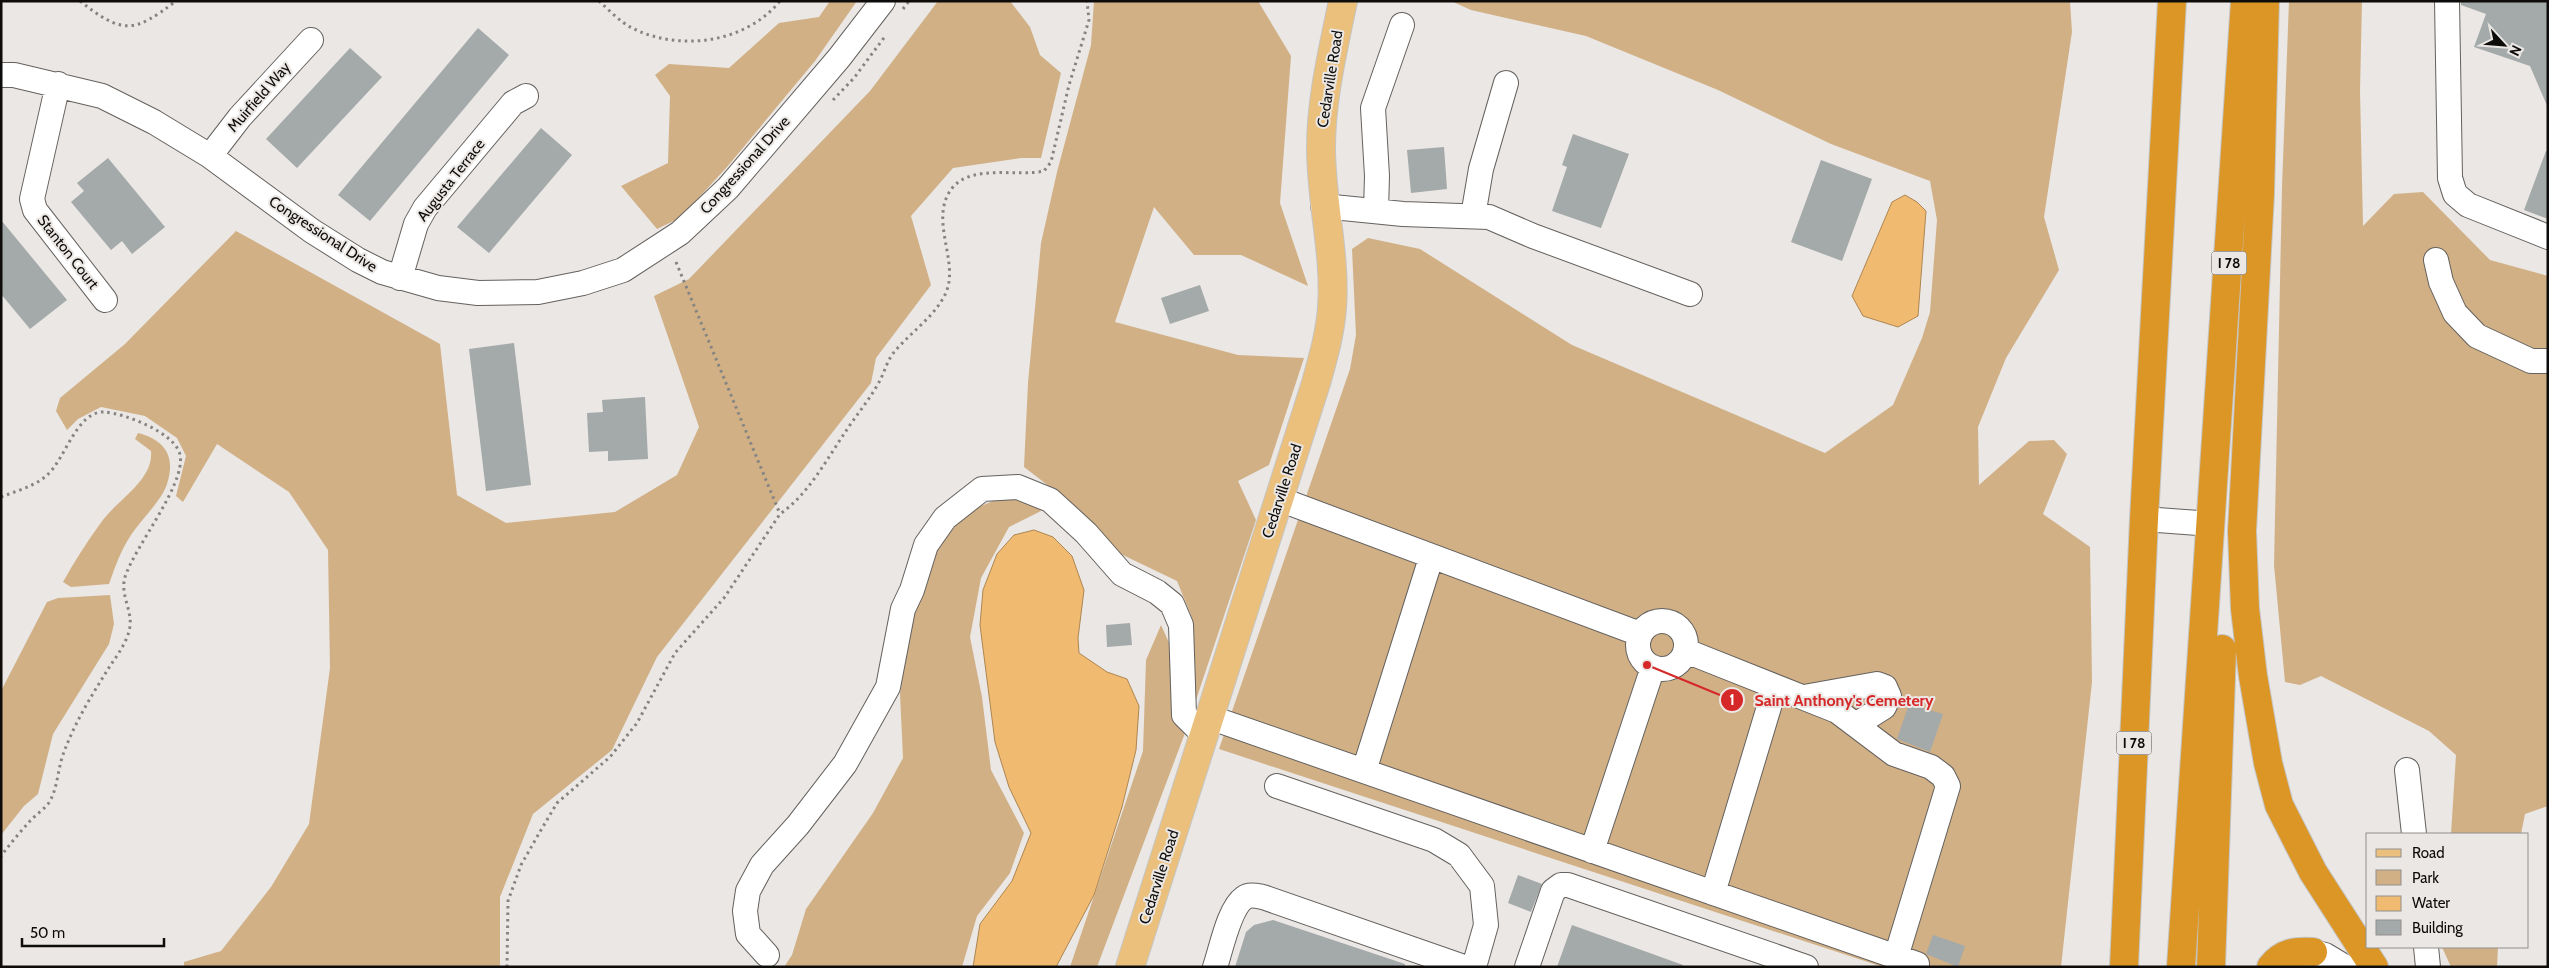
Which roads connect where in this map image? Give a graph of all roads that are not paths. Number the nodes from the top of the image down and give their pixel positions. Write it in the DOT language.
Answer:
graph roads {
  1 [pos="1342,1"];
  2 [pos="2172,1"];
  3 [pos="2245,1"];
  4 [pos="2265,1"];
  5 [pos="2446,1"];
  6 [pos="891,8"];
  7 [pos="1402,25"];
  8 [pos="311,40"];
  9 [pos="1,75"];
  10 [pos="1506,83"];
  11 [pos="58,84"];
  12 [pos="526,96"];
  13 [pos="210,156"];
  14 [pos="1323,206"];
  15 [pos="1376,210"];
  16 [pos="1473,216"];
  17 [pos="2548,237"];
  18 [pos="2436,260"];
  19 [pos="400,278"];
  20 [pos="1690,294"];
  21 [pos="105,300"];
  22 [pos="2548,362"];
  23 [pos="1279,499"];
  24 [pos="2144,520"];
  25 [pos="2212,524"];
  26 [pos="1431,558"];
  27 [pos="1640,634"];
  28 [pos="1686,651"];
  29 [pos="1653,668"];
  30 [pos="1775,687"];
  31 [pos="1802,697"];
  32 [pos="1857,724"];
  33 [pos="1207,726"];
  34 [pos="2407,770"];
  35 [pos="1364,771"];
  36 [pos="1277,786"];
  37 [pos="2414,833"];
  38 [pos="1592,851"];
  39 [pos="1713,893"];
  40 [pos="2426,948"];
  41 [pos="2314,952"];
  42 [pos="767,955"];
  43 [pos="1130,967"];
  44 [pos="1215,967"];
  45 [pos="1464,967"];
  46 [pos="1474,967"];
  47 [pos="1527,967"];
  48 [pos="1806,967"];
  49 [pos="2124,967"];
  50 [pos="2182,967"];
  51 [pos="2211,967"];
  52 [pos="2271,967"];
  53 [pos="2338,967"];
  54 [pos="2345,967"];
  55 [pos="2374,967"];
  56 [pos="2428,967"];
  1 -- 14 [label="main road, Cedarville Road"];
  2 -- 24 [label="highway, I 78"];
  3 -- 25 [label="highway, I 78"];
  4 -- 55 [label="highway"];
  5 -- 17 [label="street"];
  6 -- 19 [label="street, Congressional Drive"];
  7 -- 15 [label="street"];
  8 -- 13 [label="street, Muirfield Way"];
  9 -- 11 [label="street, Congressional Drive"];
  10 -- 16 [label="street"];
  11 -- 13 [label="street, Congressional Drive"];
  11 -- 21 [label="street, Stanton Court"];
  12 -- 19 [label="street, Augusta Terrace"];
  13 -- 19 [label="street, Congressional Drive"];
  14 -- 15 [label="street"];
  14 -- 23 [label="main road, Cedarville Road"];
  15 -- 16 [label="street"];
  16 -- 20 [label="street"];
  18 -- 22 [label="street"];
  23 -- 26 [label="street"];
  23 -- 33 [label="main road, Cedarville Road"];
  24 -- 25 [label="street"];
  24 -- 49 [label="highway, I 78"];
  25 -- 50 [label="highway, I 78"];
  25 -- 51 [label="highway"];
  26 -- 27 [label="street"];
  26 -- 35 [label="street"];
  27 -- 28 [label="street"];
  27 -- 29 [label="street"];
  28 -- 29 [label="street"];
  28 -- 30 [label="street"];
  29 -- 38 [label="street"];
  30 -- 31 [label="street"];
  30 -- 39 [label="street"];
  31 -- 32 [label="street"];
  31 -- 32 [label="street"];
  32 -- 39 [label="street"];
  33 -- 35 [label="street"];
  33 -- 42 [label="street"];
  33 -- 43 [label="main road, Cedarville Road"];
  34 -- 37 [label="street"];
  35 -- 38 [label="street"];
  36 -- 46 [label="street"];
  38 -- 39 [label="street"];
  40 -- 56 [label="street"];
  41 -- 52 [label="highway"];
  41 -- 53 [label="street"];
  41 -- 54 [label="street"];
  44 -- 45 [label="street"];
  47 -- 48 [label="street"];
}
